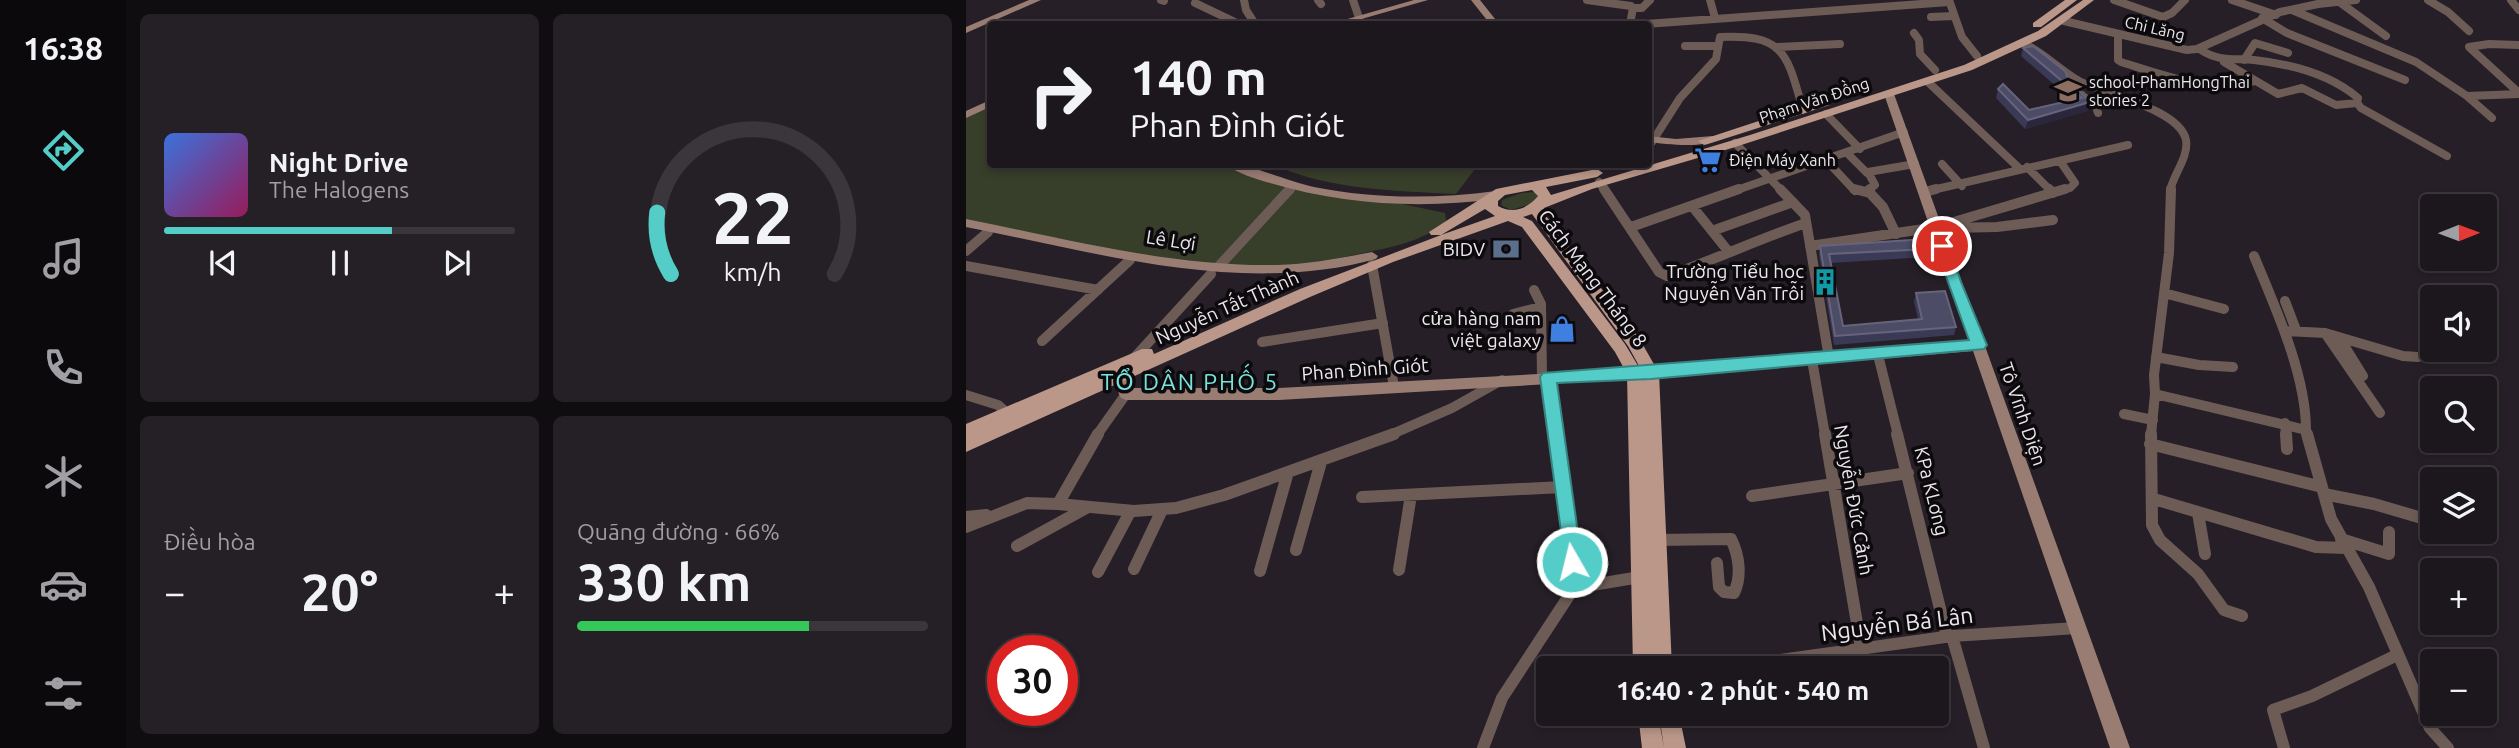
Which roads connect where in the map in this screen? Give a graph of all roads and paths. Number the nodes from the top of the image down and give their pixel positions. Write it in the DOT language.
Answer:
graph roads {
  1 [pos="1037,0"];
  2 [pos="1244,0"];
  3 [pos="1353,0"];
  4 [pos="1424,0"];
  5 [pos="1475,0"];
  6 [pos="1587,0"];
  7 [pos="1650,0"];
  8 [pos="1710,0"];
  9 [pos="2072,0"];
  10 [pos="2089,0"];
  11 [pos="2114,0"];
  12 [pos="2185,0"];
  13 [pos="2232,0"];
  14 [pos="2351,0"];
  15 [pos="2357,0"];
  16 [pos="2428,0"];
  17 [pos="2511,0"];
  18 [pos="1949,1"];
  19 [pos="2338,1"];
  20 [pos="1406,2"];
  21 [pos="1195,3"];
  22 [pos="1885,3"];
  23 [pos="2252,3"];
  24 [pos="1633,8"];
  25 [pos="2292,10"];
  26 [pos="2519,10"];
  27 [pos="2276,15"];
  28 [pos="1954,16"];
  29 [pos="1931,17"];
  30 [pos="1359,18"];
  31 [pos="1715,18"];
  32 [pos="2262,18"];
  33 [pos="1233,21"];
  34 [pos="1253,21"];
  35 [pos="1347,21"];
  36 [pos="1492,21"];
  37 [pos="1631,21"];
  38 [pos="2064,21"];
  39 [pos="1652,23"];
  40 [pos="969,26"];
  41 [pos="2469,31"];
  42 [pos="987,33"];
  43 [pos="1914,33"];
  44 [pos="2118,34"];
  45 [pos="2386,36"];
  46 [pos="1840,44"];
  47 [pos="2025,44"];
  48 [pos="2516,44"];
  49 [pos="1685,46"];
  50 [pos="1717,47"];
  51 [pos="1777,47"];
  52 [pos="2201,50"];
  53 [pos="2288,53"];
  54 [pos="2519,54"];
  55 [pos="1977,56"];
  56 [pos="2244,60"];
  57 [pos="2224,62"];
  58 [pos="1935,70"];
  59 [pos="2067,73"];
  60 [pos="2405,80"];
  61 [pos="2255,81"];
  62 [pos="1928,82"];
  63 [pos="1885,90"];
  64 [pos="2518,94"];
  65 [pos="2467,96"];
  66 [pos="2357,103"];
  67 [pos="987,104"];
  68 [pos="1803,110"];
  69 [pos="2098,113"];
  70 [pos="1826,114"];
  71 [pos="966,115"];
  72 [pos="2493,118"];
  73 [pos="1904,132"];
  74 [pos="1652,139"];
  75 [pos="1713,139"];
  76 [pos="1652,141"];
  77 [pos="1652,141"];
  78 [pos="1652,142"];
  79 [pos="1734,143"];
  80 [pos="2128,145"];
  81 [pos="1686,147"];
  82 [pos="1860,149"];
  83 [pos="1847,153"];
  84 [pos="2446,156"];
  85 [pos="1671,158"];
  86 [pos="1652,159"];
  87 [pos="1826,160"];
  88 [pos="2060,161"];
  89 [pos="1652,164"];
  90 [pos="1915,164"];
  91 [pos="1942,164"];
  92 [pos="1239,168"];
  93 [pos="1611,168"];
  94 [pos="1641,168"];
  95 [pos="2023,168"];
  96 [pos="1867,173"];
  97 [pos="1770,179"];
  98 [pos="1599,182"];
  99 [pos="1528,186"];
  100 [pos="1962,186"];
  101 [pos="1292,187"];
  102 [pos="1867,192"];
  103 [pos="1926,192"];
  104 [pos="2053,193"];
  105 [pos="1496,195"];
  106 [pos="1793,202"];
  107 [pos="1537,206"];
  108 [pos="1692,206"];
  109 [pos="1509,216"];
  110 [pos="2053,220"];
  111 [pos="1806,223"];
  112 [pos="966,225"];
  113 [pos="1631,227"];
  114 [pos="1937,227"];
  115 [pos="990,230"];
  116 [pos="1712,231"];
  117 [pos="1896,234"];
  118 [pos="1810,246"];
  119 [pos="966,251"];
  120 [pos="1728,251"];
  121 [pos="2254,256"];
  122 [pos="1130,260"];
  123 [pos="1368,264"];
  124 [pos="966,266"];
  125 [pos="1215,270"];
  126 [pos="1333,273"];
  127 [pos="1098,290"];
  128 [pos="1534,290"];
  129 [pos="2164,293"];
  130 [pos="2285,301"];
  131 [pos="1541,307"];
  132 [pos="2224,309"];
  133 [pos="1513,314"];
  134 [pos="1383,323"];
  135 [pos="2290,330"];
  136 [pos="2325,333"];
  137 [pos="2339,337"];
  138 [pos="1042,341"];
  139 [pos="1262,342"];
  140 [pos="1979,345"];
  141 [pos="1878,355"];
  142 [pos="2156,357"];
  143 [pos="2418,357"];
  144 [pos="1829,358"];
  145 [pos="1133,359"];
  146 [pos="1812,360"];
  147 [pos="2233,367"];
  148 [pos="1119,372"];
  149 [pos="1643,373"];
  150 [pos="2363,376"];
  151 [pos="1545,377"];
  152 [pos="1502,380"];
  153 [pos="1394,387"];
  154 [pos="966,394"];
  155 [pos="1126,394"];
  156 [pos="2155,394"];
  157 [pos="1007,413"];
  158 [pos="2379,413"];
  159 [pos="2124,414"];
  160 [pos="2152,420"];
  161 [pos="2285,423"];
  162 [pos="2306,430"];
  163 [pos="966,431"];
  164 [pos="2150,444"];
  165 [pos="966,445"];
  166 [pos="2287,449"];
  167 [pos="1321,462"];
  168 [pos="1288,472"];
  169 [pos="1908,473"];
  170 [pos="1834,485"];
  171 [pos="1562,487"];
  172 [pos="2323,491"];
  173 [pos="1411,495"];
  174 [pos="1752,496"];
  175 [pos="1362,497"];
  176 [pos="2154,499"];
  177 [pos="1058,504"];
  178 [pos="1087,507"];
  179 [pos="1162,510"];
  180 [pos="1130,512"];
  181 [pos="2198,513"];
  182 [pos="996,514"];
  183 [pos="966,517"];
  184 [pos="2420,517"];
  185 [pos="966,527"];
  186 [pos="2389,532"];
  187 [pos="1656,540"];
  188 [pos="2343,543"];
  189 [pos="1017,546"];
  190 [pos="1296,550"];
  191 [pos="2205,554"];
  192 [pos="1717,564"];
  193 [pos="1134,569"];
  194 [pos="1399,570"];
  195 [pos="1260,571"];
  196 [pos="1098,572"];
  197 [pos="1640,577"];
  198 [pos="1574,588"];
  199 [pos="2242,616"];
  200 [pos="2077,628"];
  201 [pos="1950,637"];
  202 [pos="1861,646"];
  203 [pos="2397,655"];
  204 [pos="1643,656"];
  205 [pos="1661,656"];
  206 [pos="1799,656"];
  207 [pos="1650,726"];
  208 [pos="1671,726"];
  209 [pos="1483,748"];
  210 [pos="1653,748"];
  211 [pos="1675,748"];
  212 [pos="1984,748"];
  213 [pos="2120,748"];
  214 [pos="2284,748"];
  215 [pos="2448,748"];
  1 -- 40 [label="street"];
  2 -- 34 [label="street"];
  3 -- 30 [label="street"];
  4 -- 20 [label="street"];
  5 -- 36 [label="street"];
  6 -- 24 [label="street"];
  7 -- 24 [label="street"];
  8 -- 31 [label="street"];
  9 -- 55 [label="main road, Phạm Văn Đồng"];
  10 -- 38 [label="main road, Phạm Văn Đồng"];
  11 -- 12 [label="street"];
  13 -- 23 [label="street"];
  14 -- 15 [label="street, Chi Lăng"];
  14 -- 19 [label="street, Chi Lăng"];
  16 -- 41 [label="street"];
  17 -- 26 [label="street"];
  18 -- 22 [label="street"];
  18 -- 28 [label="street"];
  19 -- 25 [label="street, Chi Lăng"];
  19 -- 45 [label="street"];
  20 -- 30 [label="street"];
  21 -- 33 [label="street"];
  22 -- 31 [label="street"];
  23 -- 27 [label="street"];
  24 -- 37 [label="street"];
  25 -- 27 [label="street, Chi Lăng"];
  25 -- 65 [label="street"];
  27 -- 32 [label="street, Chi Lăng"];
  28 -- 29 [label="street"];
  28 -- 55 [label="street"];
  30 -- 35 [label="street"];
  31 -- 39 [label="street"];
  32 -- 52 [label="street, Chi Lăng"];
  32 -- 60 [label="street"];
  38 -- 44 [label="street, Chi Lăng"];
  38 -- 47 [label="main road, Phạm Văn Đồng"];
  40 -- 42 [label="street"];
  43 -- 58 [label="street"];
  44 -- 52 [label="street, Chi Lăng"];
  44 -- 61 [label="street"];
  46 -- 51 [label="street"];
  47 -- 59 [label="street"];
  47 -- 62 [label="main road, Phạm Văn Đồng"];
  48 -- 54 [label="street"];
  48 -- 64 [label="street"];
  49 -- 50 [label="street"];
  50 -- 51 [label="street"];
  50 -- 74 [label="street"];
  51 -- 68 [label="street"];
  52 -- 57 [label="street"];
  53 -- 56 [label="street"];
  55 -- 58 [label="main road, Phạm Văn Đồng"];
  56 -- 57 [label="street"];
  56 -- 66 [label="street"];
  57 -- 61 [label="street"];
  58 -- 63 [label="main road, Phạm Văn Đồng"];
  59 -- 69 [label="street"];
  59 -- 129 [label="street"];
  61 -- 66 [label="street"];
  62 -- 63 [label="main road, Phạm Văn Đồng"];
  62 -- 95 [label="street"];
  63 -- 68 [label="main road, Phạm Văn Đồng"];
  63 -- 70 [label="main road, Phạm Văn Đồng"];
  63 -- 73 [label="street, Tô Vĩnh Diện"];
  64 -- 65 [label="street"];
  65 -- 72 [label="street"];
  66 -- 84 [label="street"];
  67 -- 71 [label="street"];
  68 -- 75 [label="main road, Phạm Văn Đồng"];
  70 -- 79 [label="main road, Phạm Văn Đồng"];
  70 -- 82 [label="street"];
  73 -- 82 [label="street"];
  73 -- 90 [label="street, Tô Vĩnh Diện"];
  75 -- 76 [label="street"];
  75 -- 81 [label="main road, Phạm Văn Đồng"];
  77 -- 81 [label="street"];
  78 -- 85 [label="street"];
  79 -- 85 [label="main road, Phạm Văn Đồng"];
  79 -- 97 [label="street"];
  80 -- 88 [label="street"];
  81 -- 85 [label="main road, Phạm Văn Đồng"];
  82 -- 83 [label="street"];
  83 -- 87 [label="street"];
  83 -- 96 [label="street"];
  85 -- 86 [label="main road, Phạm Văn Đồng"];
  85 -- 89 [label="main road, Phạm Văn Đồng"];
  87 -- 97 [label="street"];
  87 -- 102 [label="street"];
  88 -- 95 [label="street"];
  88 -- 104 [label="street"];
  90 -- 96 [label="street"];
  90 -- 103 [label="street, Tô Vĩnh Diện"];
  91 -- 100 [label="street"];
  92 -- 101 [label="street"];
  93 -- 99 [label="main road"];
  94 -- 98 [label="main road, Phạm Văn Đồng"];
  95 -- 100 [label="street"];
  95 -- 104 [label="street"];
  96 -- 102 [label="street"];
  97 -- 106 [label="street"];
  97 -- 108 [label="street"];
  98 -- 107 [label="main road, Phạm Văn Đồng"];
  98 -- 113 [label="street"];
  99 -- 105 [label="main road, Nguyễn Tất Thành"];
  99 -- 107 [label="main road, Cách Mạng Tháng 8"];
  100 -- 103 [label="street"];
  101 -- 105 [label="street"];
  101 -- 125 [label="street"];
  102 -- 117 [label="street"];
  103 -- 114 [label="street, Tô Vĩnh Diện"];
  104 -- 114 [label="street"];
  105 -- 109 [label="main road"];
  105 -- 123 [label="main road, Nguyễn Tất Thành"];
  106 -- 111 [label="street"];
  106 -- 116 [label="street"];
  107 -- 109 [label="main road, Phạm Văn Đồng"];
  107 -- 149 [label="main road, Cách Mạng Tháng 8"];
  108 -- 113 [label="street"];
  108 -- 116 [label="street"];
  109 -- 123 [label="main road, Nguyễn Tất Thành"];
  109 -- 149 [label="main road, Cách Mạng Tháng 8"];
  110 -- 114 [label="street"];
  111 -- 118 [label="street"];
  111 -- 120 [label="street"];
  112 -- 115 [label="street"];
  113 -- 120 [label="street"];
  114 -- 117 [label="street"];
  114 -- 140 [label="street, Tô Vĩnh Diện"];
  115 -- 119 [label="street"];
  115 -- 122 [label="street"];
  115 -- 125 [label="street, Lê Lợi"];
  116 -- 120 [label="street"];
  117 -- 118 [label="street"];
  118 -- 144 [label="street"];
  121 -- 135 [label="street"];
  122 -- 125 [label="street"];
  122 -- 127 [label="street"];
  123 -- 125 [label="street, Lê Lợi"];
  123 -- 126 [label="main road, Nguyễn Tất Thành"];
  123 -- 134 [label="street"];
  123 -- 148 [label="main road, Nguyễn Tất Thành"];
  124 -- 127 [label="street"];
  125 -- 126 [label="street"];
  125 -- 145 [label="street"];
  126 -- 145 [label="main road, Nguyễn Tất Thành"];
  127 -- 138 [label="street"];
  128 -- 131 [label="street"];
  129 -- 132 [label="street"];
  129 -- 142 [label="street"];
  130 -- 135 [label="street"];
  131 -- 133 [label="street"];
  131 -- 151 [label="street"];
  134 -- 139 [label="street"];
  134 -- 153 [label="street"];
  135 -- 136 [label="street"];
  135 -- 162 [label="street"];
  136 -- 137 [label="street"];
  136 -- 158 [label="street"];
  137 -- 143 [label="street"];
  137 -- 150 [label="street"];
  140 -- 141 [label="street, Phan Đình Giót"];
  140 -- 200 [label="street, Tô Vĩnh Diện"];
  141 -- 144 [label="street, Phan Đình Giót"];
  141 -- 169 [label="street, KPa KLơng"];
  142 -- 147 [label="street"];
  142 -- 156 [label="street"];
  144 -- 146 [label="street, Phan Đình Giót"];
  145 -- 148 [label="main road, Nguyễn Tất Thành"];
  146 -- 149 [label="street, Phan Đình Giót"];
  146 -- 170 [label="street, Nguyễn Đức Cảnh"];
  148 -- 155 [label="street"];
  148 -- 157 [label="main road, Nguyễn Tất Thành"];
  148 -- 165 [label="main road, Nguyễn Tất Thành"];
  149 -- 151 [label="street, Phan Đình Giót"];
  149 -- 187 [label="main road, Cách Mạng Tháng 8"];
  149 -- 197 [label="main road, Cách Mạng Tháng 8"];
  151 -- 152 [label="street, Phan Đình Giót"];
  151 -- 171 [label="street"];
  152 -- 153 [label="street, Phan Đình Giót"];
  152 -- 167 [label="street"];
  153 -- 155 [label="street, Phan Đình Giót"];
  154 -- 157 [label="street"];
  155 -- 177 [label="street"];
  156 -- 160 [label="street"];
  156 -- 161 [label="street"];
  157 -- 163 [label="main road, Nguyễn Tất Thành"];
  159 -- 160 [label="street"];
  160 -- 164 [label="street"];
  161 -- 162 [label="street"];
  161 -- 166 [label="street"];
  162 -- 172 [label="street"];
  164 -- 172 [label="street"];
  164 -- 176 [label="street"];
  167 -- 168 [label="street"];
  167 -- 190 [label="street"];
  168 -- 179 [label="street"];
  168 -- 195 [label="street"];
  169 -- 170 [label="street"];
  169 -- 201 [label="street, KPa KLơng"];
  170 -- 174 [label="street"];
  170 -- 202 [label="street, Nguyễn Đức Cảnh"];
  171 -- 173 [label="street"];
  171 -- 198 [label="street"];
  172 -- 184 [label="street"];
  172 -- 188 [label="street"];
  173 -- 175 [label="street"];
  173 -- 194 [label="street"];
  176 -- 181 [label="street"];
  176 -- 199 [label="street"];
  177 -- 178 [label="street"];
  177 -- 182 [label="street"];
  178 -- 180 [label="street"];
  178 -- 189 [label="street"];
  179 -- 180 [label="street"];
  179 -- 193 [label="street"];
  180 -- 196 [label="street"];
  181 -- 188 [label="street"];
  181 -- 191 [label="street"];
  182 -- 183 [label="street"];
  182 -- 185 [label="street"];
  186 -- 188 [label="street"];
  187 -- 192 [label="street"];
  187 -- 205 [label="main road, Cách Mạng Tháng 8"];
  188 -- 203 [label="street"];
  197 -- 198 [label="street"];
  197 -- 204 [label="main road, Cách Mạng Tháng 8"];
  198 -- 209 [label="street"];
  200 -- 201 [label="street, Nguyễn Bá Lân"];
  200 -- 213 [label="street, Tô Vĩnh Diện"];
  201 -- 202 [label="street, Nguyễn Bá Lân"];
  201 -- 212 [label="street, KPa KLơng"];
  202 -- 206 [label="street, Nguyễn Bá Lân"];
  203 -- 214 [label="street"];
  203 -- 215 [label="street"];
  207 -- 210 [label="main road"];
  208 -- 211 [label="main road"];
}
